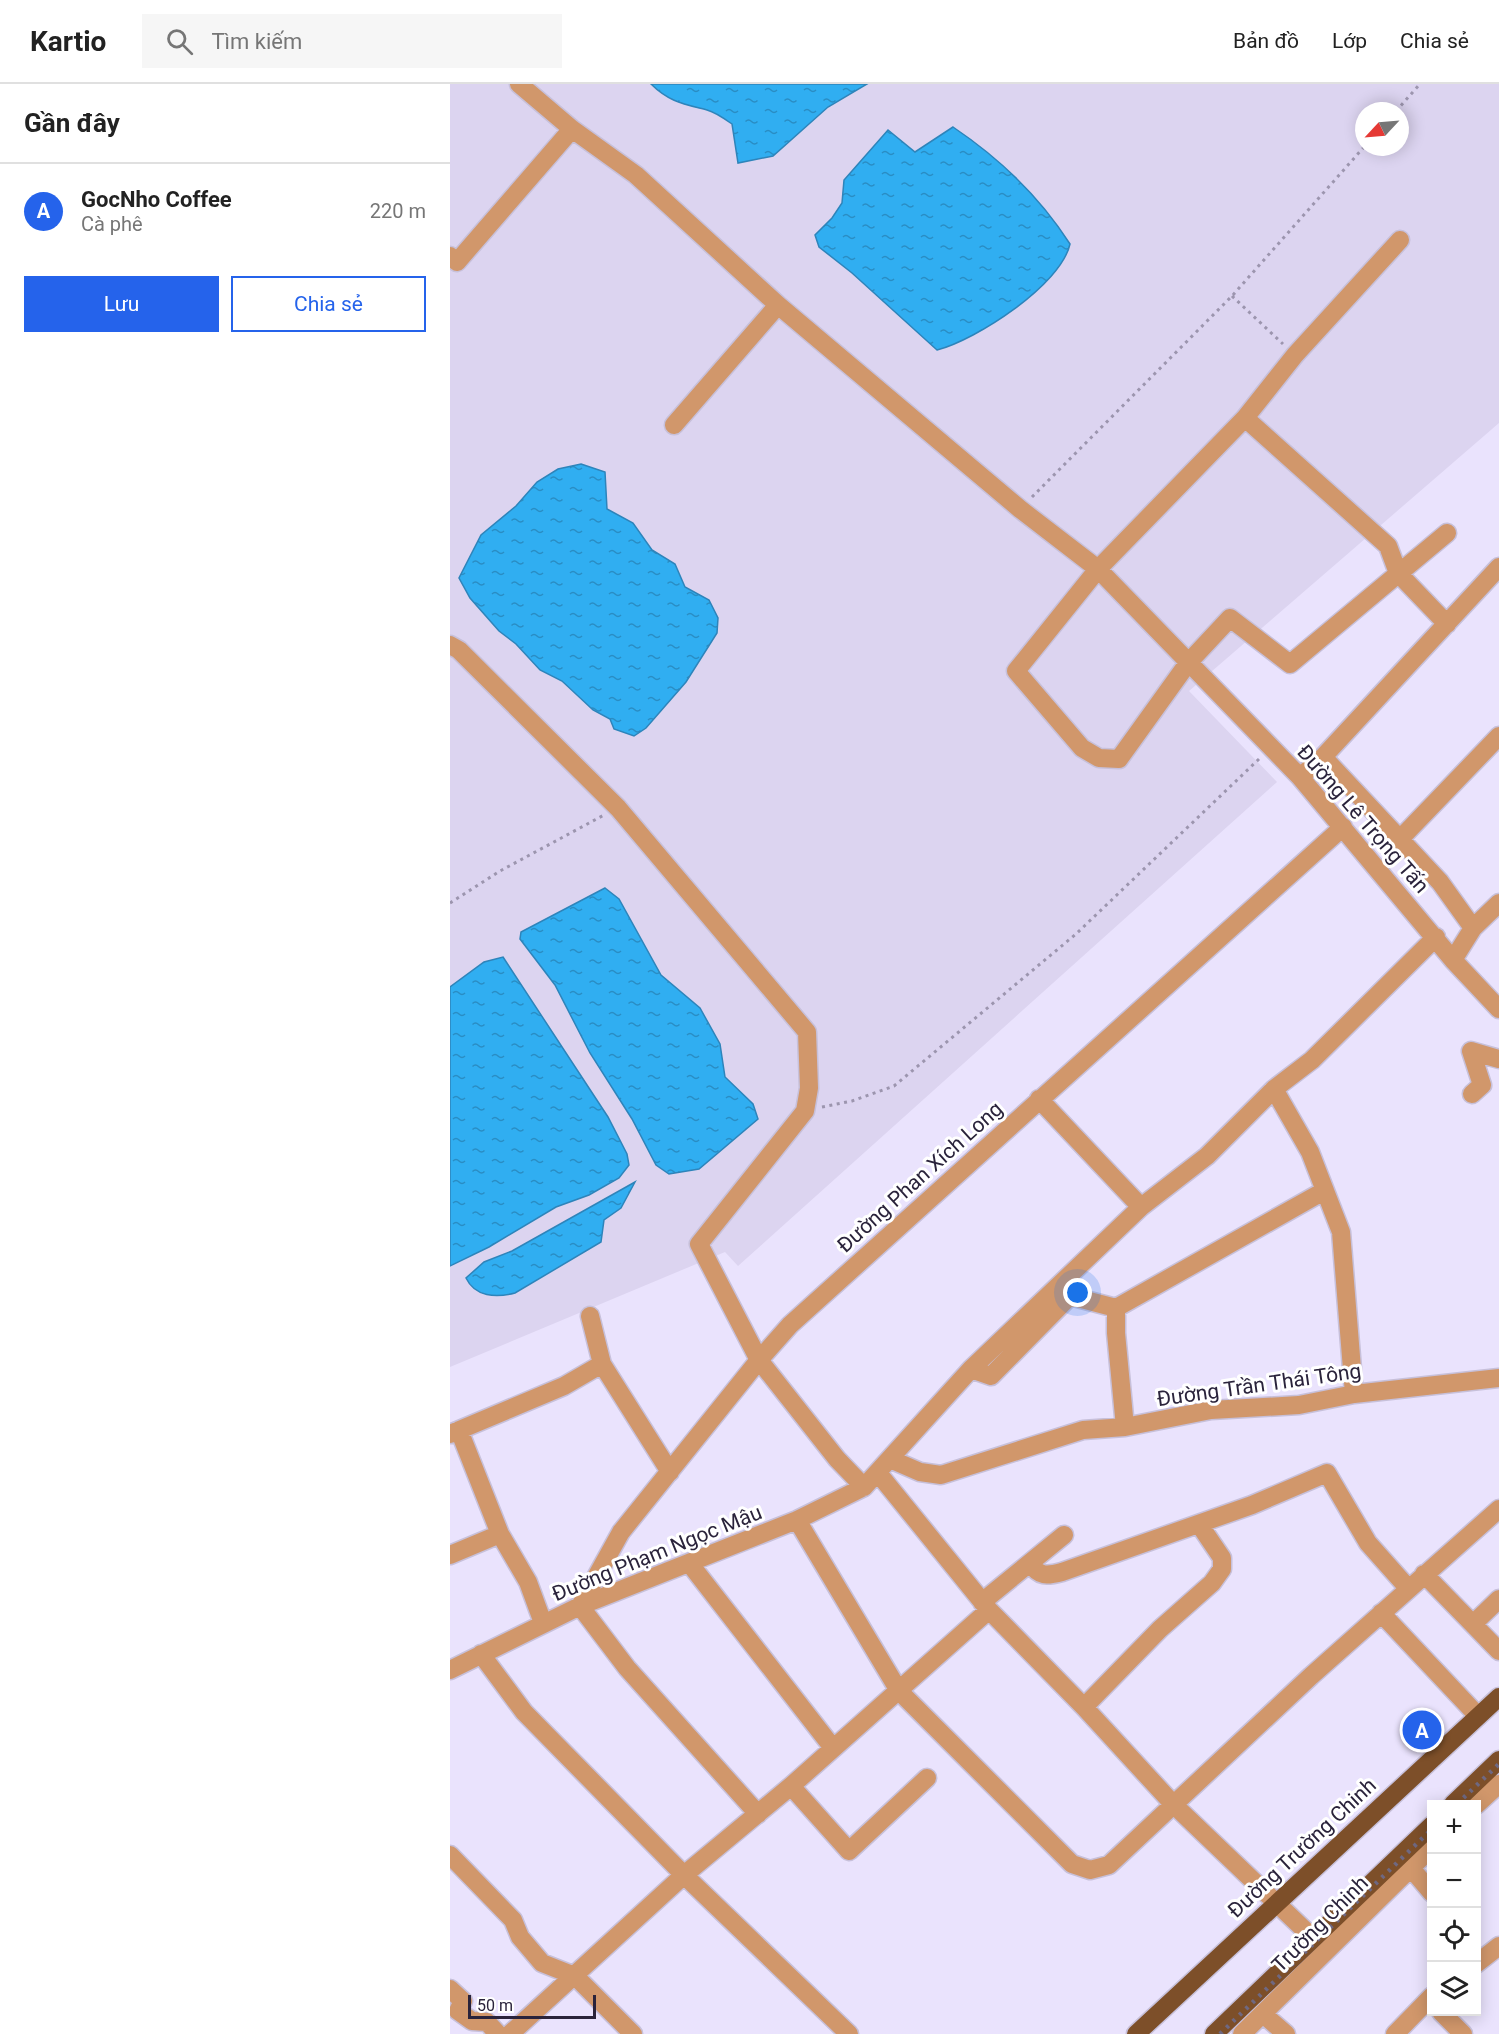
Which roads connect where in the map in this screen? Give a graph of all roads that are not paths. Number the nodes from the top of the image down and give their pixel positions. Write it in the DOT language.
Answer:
graph roads {
  1 [pos="519,84"];
  2 [pos="572,129"];
  3 [pos="1400,240"];
  4 [pos="452,263"];
  5 [pos="778,305"];
  6 [pos="1245,418"];
  7 [pos="674,426"];
  8 [pos="1447,533"];
  9 [pos="1499,567"];
  10 [pos="1098,569"];
  11 [pos="1398,573"];
  12 [pos="1447,624"];
  13 [pos="450,645"];
  14 [pos="1188,663"];
  15 [pos="1499,736"];
  16 [pos="1323,757"];
  17 [pos="1300,777"];
  18 [pos="1343,827"];
  19 [pos="1399,840"];
  20 [pos="1499,903"];
  21 [pos="1473,928"];
  22 [pos="1436,937"];
  23 [pos="1452,960"];
  24 [pos="1499,1009"];
  25 [pos="1499,1059"];
  26 [pos="1274,1089"];
  27 [pos="1472,1094"];
  28 [pos="1039,1100"];
  29 [pos="1324,1191"];
  30 [pos="1141,1207"];
  31 [pos="1116,1308"];
  32 [pos="590,1316"];
  33 [pos="759,1360"];
  34 [pos="602,1364"];
  35 [pos="971,1369"];
  36 [pos="1499,1378"];
  37 [pos="1354,1394"];
  38 [pos="1125,1427"];
  39 [pos="454,1432"];
  40 [pos="890,1459"];
  41 [pos="670,1472"];
  42 [pos="878,1473"];
  43 [pos="864,1487"];
  44 [pos="1499,1509"];
  45 [pos="797,1520"];
  46 [pos="1199,1524"];
  47 [pos="500,1534"];
  48 [pos="1064,1535"];
  49 [pos="450,1555"];
  50 [pos="1030,1563"];
  51 [pos="690,1564"];
  52 [pos="1424,1574"];
  53 [pos="1408,1588"];
  54 [pos="1499,1599"];
  55 [pos="580,1606"];
  56 [pos="986,1606"];
  57 [pos="1381,1613"];
  58 [pos="543,1623"];
  59 [pos="1473,1624"];
  60 [pos="1499,1651"];
  61 [pos="481,1654"];
  62 [pos="450,1670"];
  63 [pos="900,1691"];
  64 [pos="1499,1697"];
  65 [pos="1084,1707"];
  66 [pos="1478,1716"];
  67 [pos="833,1748"];
  68 [pos="1499,1760"];
  69 [pos="927,1778"];
  70 [pos="1499,1784"];
  71 [pos="791,1786"];
  72 [pos="1457,1800"];
  73 [pos="1481,1800"];
  74 [pos="1173,1804"];
  75 [pos="758,1814"];
  76 [pos="1427,1829"];
  77 [pos="1427,1851"];
  78 [pos="450,1855"];
  79 [pos="1410,1867"];
  80 [pos="684,1875"];
  81 [pos="1427,1888"];
  82 [pos="1277,1902"];
  83 [pos="1313,1938"];
  84 [pos="575,1976"];
  85 [pos="450,1989"];
  86 [pos="1427,2007"];
  87 [pos="1263,2014"];
  88 [pos="1446,2016"];
  89 [pos="498,2034"];
  90 [pos="510,2034"];
  91 [pos="633,2034"];
  92 [pos="849,2034"];
  93 [pos="1136,2034"];
  94 [pos="1214,2034"];
  95 [pos="1242,2034"];
  96 [pos="1286,2034"];
  97 [pos="1395,2034"];
  98 [pos="1463,2034"];
  1 -- 2 [label="street, Đường Lê Trọng Tấn"];
  2 -- 4 [label="street"];
  2 -- 5 [label="street, Đường Lê Trọng Tấn"];
  3 -- 6 [label="street"];
  5 -- 7 [label="street"];
  5 -- 10 [label="street, Đường Lê Trọng Tấn"];
  6 -- 10 [label="street"];
  6 -- 11 [label="street"];
  8 -- 11 [label="street"];
  9 -- 12 [label="street"];
  10 -- 14 [label="street, Đường Lê Trọng Tấn"];
  10 -- 14 [label="street"];
  11 -- 12 [label="street"];
  11 -- 14 [label="street"];
  12 -- 16 [label="street"];
  13 -- 33 [label="street"];
  14 -- 17 [label="street, Đường Lê Trọng Tấn"];
  15 -- 19 [label="street"];
  16 -- 17 [label="street"];
  16 -- 19 [label="street"];
  17 -- 18 [label="street, Đường Lê Trọng Tấn"];
  18 -- 22 [label="street, Đường Lê Trọng Tấn"];
  18 -- 28 [label="street, Đường Phan Xích Long"];
  19 -- 21 [label="street"];
  20 -- 21 [label="street"];
  21 -- 23 [label="street"];
  22 -- 23 [label="street, Đường Lê Trọng Tấn"];
  22 -- 26 [label="street, Đường Phạm Ngọc Mậu"];
  23 -- 24 [label="street, Đường Lê Trọng Tấn"];
  25 -- 27 [label="street"];
  26 -- 29 [label="street"];
  26 -- 30 [label="street, Đường Phạm Ngọc Mậu"];
  28 -- 30 [label="street"];
  28 -- 33 [label="street, Đường Phan Xích Long"];
  29 -- 31 [label="street"];
  29 -- 37 [label="street"];
  30 -- 35 [label="street, Đường Phạm Ngọc Mậu"];
  31 -- 35 [label="street"];
  31 -- 38 [label="street"];
  32 -- 34 [label="street"];
  33 -- 41 [label="street, Đường Phan Xích Long"];
  33 -- 43 [label="street"];
  34 -- 39 [label="street"];
  34 -- 41 [label="street"];
  35 -- 40 [label="street, Đường Phạm Ngọc Mậu"];
  36 -- 37 [label="street, Đường Trần Thái Tông"];
  37 -- 38 [label="street, Đường Trần Thái Tông"];
  38 -- 40 [label="street, Đường Trần Thái Tông"];
  39 -- 47 [label="street"];
  40 -- 42 [label="street, Đường Phạm Ngọc Mậu"];
  41 -- 55 [label="street, Đường Phan Xích Long"];
  42 -- 43 [label="street, Đường Phạm Ngọc Mậu"];
  42 -- 56 [label="street"];
  43 -- 45 [label="street, Đường Phạm Ngọc Mậu"];
  44 -- 52 [label="street"];
  45 -- 51 [label="street, Đường Phạm Ngọc Mậu"];
  45 -- 63 [label="street"];
  46 -- 50 [label="street"];
  46 -- 53 [label="street"];
  46 -- 65 [label="street"];
  47 -- 49 [label="street"];
  47 -- 58 [label="street"];
  48 -- 50 [label="street"];
  50 -- 56 [label="street"];
  51 -- 55 [label="street, Đường Phạm Ngọc Mậu"];
  51 -- 67 [label="street"];
  52 -- 53 [label="street"];
  52 -- 59 [label="street"];
  53 -- 57 [label="street"];
  54 -- 59 [label="street"];
  55 -- 58 [label="street, Đường Phạm Ngọc Mậu"];
  55 -- 75 [label="street"];
  56 -- 63 [label="street"];
  56 -- 65 [label="street"];
  57 -- 66 [label="street"];
  57 -- 74 [label="street"];
  58 -- 61 [label="street, Đường Phạm Ngọc Mậu"];
  59 -- 60 [label="street"];
  61 -- 62 [label="street, Đường Phạm Ngọc Mậu"];
  61 -- 80 [label="street"];
  63 -- 67 [label="street"];
  63 -- 74 [label="street"];
  64 -- 66 [label="highway, Đường Trường Chinh"];
  65 -- 74 [label="street"];
  66 -- 82 [label="highway, Đường Trường Chinh"];
  67 -- 71 [label="street"];
  68 -- 72 [label="highway"];
  69 -- 71 [label="street"];
  70 -- 73 [label="street"];
  71 -- 75 [label="street"];
  74 -- 82 [label="street"];
  75 -- 80 [label="street"];
  76 -- 83 [label="highway"];
  77 -- 79 [label="street, Trường Chinh"];
  78 -- 84 [label="street"];
  79 -- 81 [label="street"];
  79 -- 87 [label="street, Trường Chinh"];
  80 -- 84 [label="street"];
  80 -- 92 [label="street"];
  82 -- 83 [label="street"];
  82 -- 93 [label="highway, Đường Trường Chinh"];
  83 -- 94 [label="highway"];
  84 -- 90 [label="street"];
  84 -- 91 [label="street"];
  85 -- 89 [label="street"];
  86 -- 97 [label="street"];
  87 -- 95 [label="street, Trường Chinh"];
  87 -- 96 [label="street"];
  88 -- 98 [label="street"];
}
